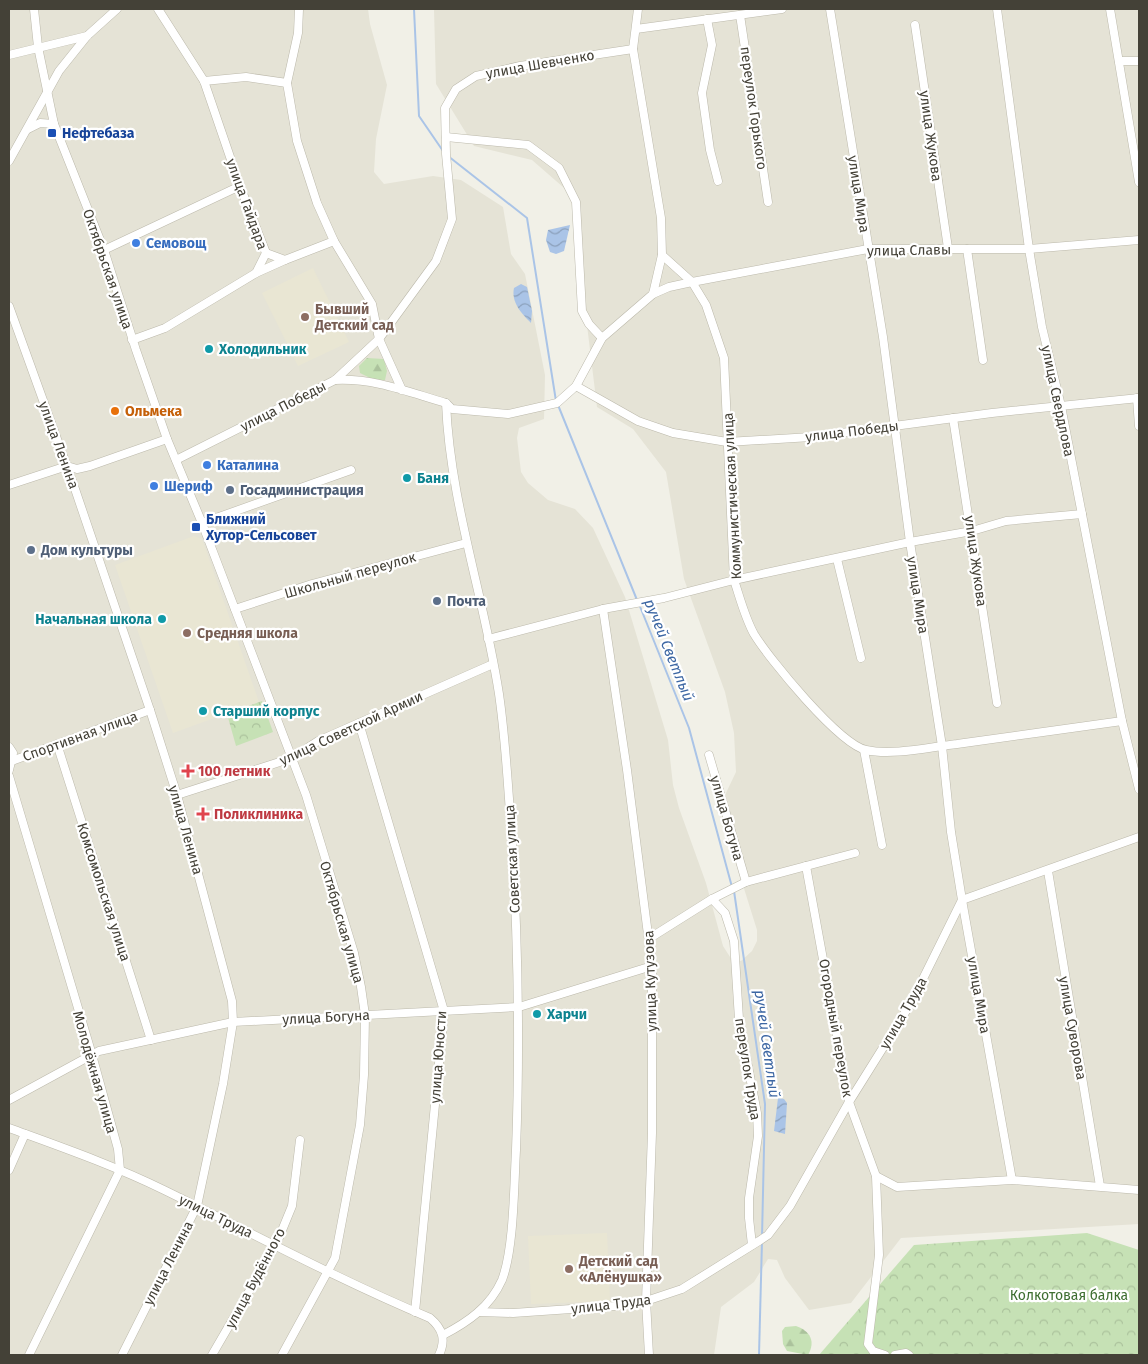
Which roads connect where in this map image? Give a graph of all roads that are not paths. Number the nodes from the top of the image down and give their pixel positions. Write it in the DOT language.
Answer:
graph roads {
  1 [pos="34,9"];
  2 [pos="117,9"];
  3 [pos="158,9"];
  4 [pos="299,9"];
  5 [pos="638,9"];
  6 [pos="782,9"];
  7 [pos="830,9"];
  8 [pos="997,9"];
  9 [pos="1110,9"];
  10 [pos="740,14"];
  11 [pos="707,19"];
  12 [pos="915,24"];
  13 [pos="636,29"];
  14 [pos="87,36"];
  15 [pos="38,47"];
  16 [pos="633,49"];
  17 [pos="9,55"];
  18 [pos="1118,61"];
  19 [pos="1139,61"];
  20 [pos="204,81"];
  21 [pos="287,83"];
  22 [pos="47,92"];
  23 [pos="54,124"];
  24 [pos="26,130"];
  25 [pos="446,137"];
  26 [pos="9,161"];
  27 [pos="718,180"];
  28 [pos="1139,182"];
  29 [pos="240,186"];
  30 [pos="768,202"];
  31 [pos="1139,240"];
  32 [pos="334,241"];
  33 [pos="948,248"];
  34 [pos="868,249"];
  35 [pos="967,249"];
  36 [pos="1029,249"];
  37 [pos="104,250"];
  38 [pos="266,253"];
  39 [pos="662,255"];
  40 [pos="285,260"];
  41 [pos="256,273"];
  42 [pos="692,282"];
  43 [pos="653,294"];
  44 [pos="9,306"];
  45 [pos="379,338"];
  46 [pos="602,338"];
  47 [pos="132,340"];
  48 [pos="983,360"];
  49 [pos="335,380"];
  50 [pos="576,386"];
  51 [pos="402,390"];
  52 [pos="1138,398"];
  53 [pos="446,403"];
  54 [pos="1061,406"];
  55 [pos="953,418"];
  56 [pos="896,426"];
  57 [pos="1139,426"];
  58 [pos="168,439"];
  59 [pos="727,442"];
  60 [pos="176,460"];
  61 [pos="67,466"];
  62 [pos="351,470"];
  63 [pos="9,485"];
  64 [pos="1082,514"];
  65 [pos="202,523"];
  66 [pos="972,531"];
  67 [pos="910,542"];
  68 [pos="466,543"];
  69 [pos="837,559"];
  70 [pos="734,580"];
  71 [pos="235,609"];
  72 [pos="603,609"];
  73 [pos="488,639"];
  74 [pos="861,658"];
  75 [pos="493,664"];
  76 [pos="997,703"];
  77 [pos="150,710"];
  78 [pos="1122,721"];
  79 [pos="360,723"];
  80 [pos="57,744"];
  81 [pos="942,746"];
  82 [pos="9,747"];
  83 [pos="864,750"];
  84 [pos="709,755"];
  85 [pos="292,758"];
  86 [pos="9,765"];
  87 [pos="9,776"];
  88 [pos="1139,789"];
  89 [pos="177,795"];
  90 [pos="1139,837"];
  91 [pos="882,845"];
  92 [pos="855,853"];
  93 [pos="806,866"];
  94 [pos="1048,871"];
  95 [pos="746,882"];
  96 [pos="712,899"];
  97 [pos="962,900"];
  98 [pos="650,938"];
  99 [pos="652,966"];
  100 [pos="519,1007"];
  101 [pos="444,1011"];
  102 [pos="365,1015"];
  103 [pos="233,1022"];
  104 [pos="151,1040"];
  105 [pos="92,1055"];
  106 [pos="9,1100"];
  107 [pos="849,1102"];
  108 [pos="9,1128"];
  109 [pos="25,1134"];
  110 [pos="300,1140"];
  111 [pos="9,1170"];
  112 [pos="120,1170"];
  113 [pos="876,1176"];
  114 [pos="1012,1180"];
  115 [pos="1100,1186"];
  116 [pos="1139,1190"];
  117 [pos="197,1206"];
  118 [pos="759,1241"];
  119 [pos="276,1245"];
  120 [pos="329,1273"];
  121 [pos="646,1301"];
  122 [pos="415,1312"];
  123 [pos="479,1312"];
  124 [pos="443,1335"];
  125 [pos="28,1355"];
  126 [pos="122,1355"];
  127 [pos="212,1355"];
  128 [pos="282,1355"];
  129 [pos="439,1355"];
  130 [pos="649,1355"];
  131 [pos="885,1355"];
  132 [pos="895,1355"];
  133 [pos="909,1355"];
  1 -- 15 [label="street, Октябрьская улица"];
  2 -- 14 [label="street"];
  3 -- 20 [label="street, улица Гайдара"];
  4 -- 21 [label="street"];
  5 -- 13 [label="street"];
  6 -- 10 [label="street"];
  7 -- 34 [label="street, улица Мира"];
  8 -- 36 [label="street, улица Свердлова"];
  9 -- 18 [label="street"];
  10 -- 11 [label="street"];
  10 -- 30 [label="street, переулок Горького"];
  11 -- 13 [label="street"];
  11 -- 27 [label="street"];
  12 -- 33 [label="street, улица Жукова"];
  13 -- 16 [label="street"];
  14 -- 15 [label="street"];
  14 -- 22 [label="street"];
  15 -- 17 [label="street"];
  15 -- 22 [label="street, Октябрьская улица"];
  16 -- 25 [label="street, улица Шевченко"];
  16 -- 39 [label="street"];
  18 -- 19 [label="street"];
  18 -- 28 [label="street"];
  20 -- 21 [label="street"];
  20 -- 29 [label="street, улица Гайдара"];
  21 -- 32 [label="street"];
  22 -- 23 [label="street, Октябрьская улица"];
  22 -- 24 [label="street"];
  23 -- 24 [label="street"];
  23 -- 37 [label="street, Октябрьская улица"];
  24 -- 26 [label="street"];
  25 -- 45 [label="street, улица Шевченко"];
  25 -- 46 [label="street"];
  29 -- 37 [label="street"];
  29 -- 38 [label="street, улица Гайдара"];
  31 -- 36 [label="street, улица Славы"];
  32 -- 40 [label="street"];
  32 -- 45 [label="street"];
  33 -- 34 [label="street, улица Славы"];
  33 -- 35 [label="street, улица Славы"];
  34 -- 42 [label="street, улица Славы"];
  34 -- 56 [label="street, улица Мира"];
  35 -- 36 [label="street, улица Славы"];
  35 -- 48 [label="street"];
  36 -- 54 [label="street, улица Свердлова"];
  37 -- 47 [label="street, Октябрьская улица"];
  38 -- 40 [label="street"];
  38 -- 41 [label="street, улица Гайдара"];
  39 -- 42 [label="street, Коммунистическая улица"];
  39 -- 43 [label="street"];
  40 -- 41 [label="street"];
  41 -- 47 [label="street"];
  42 -- 43 [label="street, улица Славы"];
  42 -- 59 [label="street, Коммунистическая улица"];
  43 -- 46 [label="street"];
  44 -- 61 [label="street, улица Ленина"];
  45 -- 49 [label="street, улица Победы"];
  45 -- 51 [label="street"];
  46 -- 50 [label="street"];
  47 -- 58 [label="street, Октябрьская улица"];
  49 -- 51 [label="street"];
  49 -- 60 [label="street, улица Победы"];
  50 -- 53 [label="street"];
  50 -- 59 [label="street, улица Победы"];
  51 -- 53 [label="street"];
  52 -- 54 [label="street, улица Победы"];
  52 -- 57 [label="street"];
  53 -- 68 [label="street, Советская улица"];
  54 -- 55 [label="street, улица Победы"];
  54 -- 64 [label="street, улица Свердлова"];
  55 -- 56 [label="street, улица Победы"];
  55 -- 66 [label="street, улица Жукова"];
  56 -- 59 [label="street, улица Победы"];
  56 -- 67 [label="street, улица Мира"];
  58 -- 60 [label="street, Октябрьская улица"];
  58 -- 61 [label="street"];
  59 -- 70 [label="street, Коммунистическая улица"];
  60 -- 65 [label="street, Октябрьская улица"];
  61 -- 63 [label="street"];
  61 -- 77 [label="street, улица Ленина"];
  62 -- 65 [label="street"];
  64 -- 66 [label="street"];
  64 -- 78 [label="street, улица Свердлова"];
  65 -- 71 [label="street, Октябрьская улица"];
  66 -- 67 [label="street"];
  66 -- 76 [label="street, улица Жукова"];
  67 -- 69 [label="street"];
  67 -- 81 [label="street, улица Мира"];
  68 -- 71 [label="street, Школьный переулок"];
  68 -- 73 [label="street, Советская улица"];
  69 -- 70 [label="street"];
  69 -- 74 [label="street"];
  70 -- 72 [label="street"];
  70 -- 83 [label="street, Коммунистическая улица"];
  71 -- 85 [label="street, Октябрьская улица"];
  72 -- 73 [label="street"];
  72 -- 98 [label="street, улица Кутузова"];
  73 -- 75 [label="street, Советская улица"];
  75 -- 79 [label="street, улица Советской Армии"];
  75 -- 100 [label="street, Советская улица"];
  77 -- 80 [label="street, Спортивная улица"];
  77 -- 89 [label="street, улица Ленина"];
  78 -- 81 [label="street"];
  78 -- 88 [label="street, улица Свердлова"];
  79 -- 85 [label="street, улица Советской Армии"];
  79 -- 101 [label="street, улица Юности"];
  80 -- 86 [label="street, Спортивная улица"];
  80 -- 104 [label="street, Комсомольская улица"];
  81 -- 83 [label="street"];
  81 -- 97 [label="street, улица Мира"];
  82 -- 86 [label="street"];
  83 -- 91 [label="street"];
  84 -- 95 [label="street, улица Богуна"];
  85 -- 89 [label="street, улица Советской Армии"];
  85 -- 102 [label="street, Октябрьская улица"];
  87 -- 105 [label="street, Молодёжная улица"];
  89 -- 103 [label="street, улица Ленина"];
  90 -- 94 [label="street"];
  92 -- 93 [label="street"];
  93 -- 95 [label="street"];
  93 -- 107 [label="street, Огородный переулок"];
  94 -- 97 [label="street"];
  94 -- 115 [label="street, улица Суворова"];
  95 -- 96 [label="street"];
  96 -- 98 [label="street"];
  96 -- 118 [label="street, переулок Труда"];
  97 -- 107 [label="street, улица Труда"];
  97 -- 114 [label="street, улица Мира"];
  98 -- 99 [label="street, улица Кутузова"];
  99 -- 100 [label="street, улица Богуна"];
  99 -- 121 [label="street, улица Кутузова"];
  100 -- 101 [label="street, улица Богуна"];
  100 -- 123 [label="street, Советская улица"];
  101 -- 102 [label="street, улица Богуна"];
  101 -- 122 [label="street, улица Юности"];
  102 -- 103 [label="street, улица Богуна"];
  102 -- 120 [label="street, Октябрьская улица"];
  103 -- 104 [label="street, улица Богуна"];
  103 -- 117 [label="street, улица Ленина"];
  104 -- 105 [label="street, улица Богуна"];
  105 -- 106 [label="street, улица Богуна"];
  105 -- 112 [label="street, Молодёжная улица"];
  107 -- 113 [label="street, Огородный переулок"];
  107 -- 118 [label="street, улица Труда"];
  108 -- 109 [label="street, улица Труда"];
  109 -- 111 [label="street"];
  109 -- 112 [label="street, улица Труда"];
  110 -- 119 [label="street, улица Будённого"];
  112 -- 117 [label="street, улица Труда"];
  112 -- 125 [label="street"];
  113 -- 114 [label="street"];
  113 -- 131 [label="street, Огородный переулок"];
  114 -- 115 [label="street"];
  115 -- 116 [label="street"];
  117 -- 119 [label="street, улица Труда"];
  117 -- 126 [label="street, улица Ленина"];
  118 -- 121 [label="street, улица Труда"];
  119 -- 120 [label="street, улица Труда"];
  119 -- 127 [label="street, улица Будённого"];
  120 -- 122 [label="street, улица Труда"];
  120 -- 128 [label="street, Октябрьская улица"];
  121 -- 123 [label="street, улица Труда"];
  121 -- 130 [label="street, улица Кутузова"];
  122 -- 124 [label="street, улица Труда"];
  123 -- 124 [label="street"];
  124 -- 129 [label="street"];
  132 -- 133 [label="street"];
}
